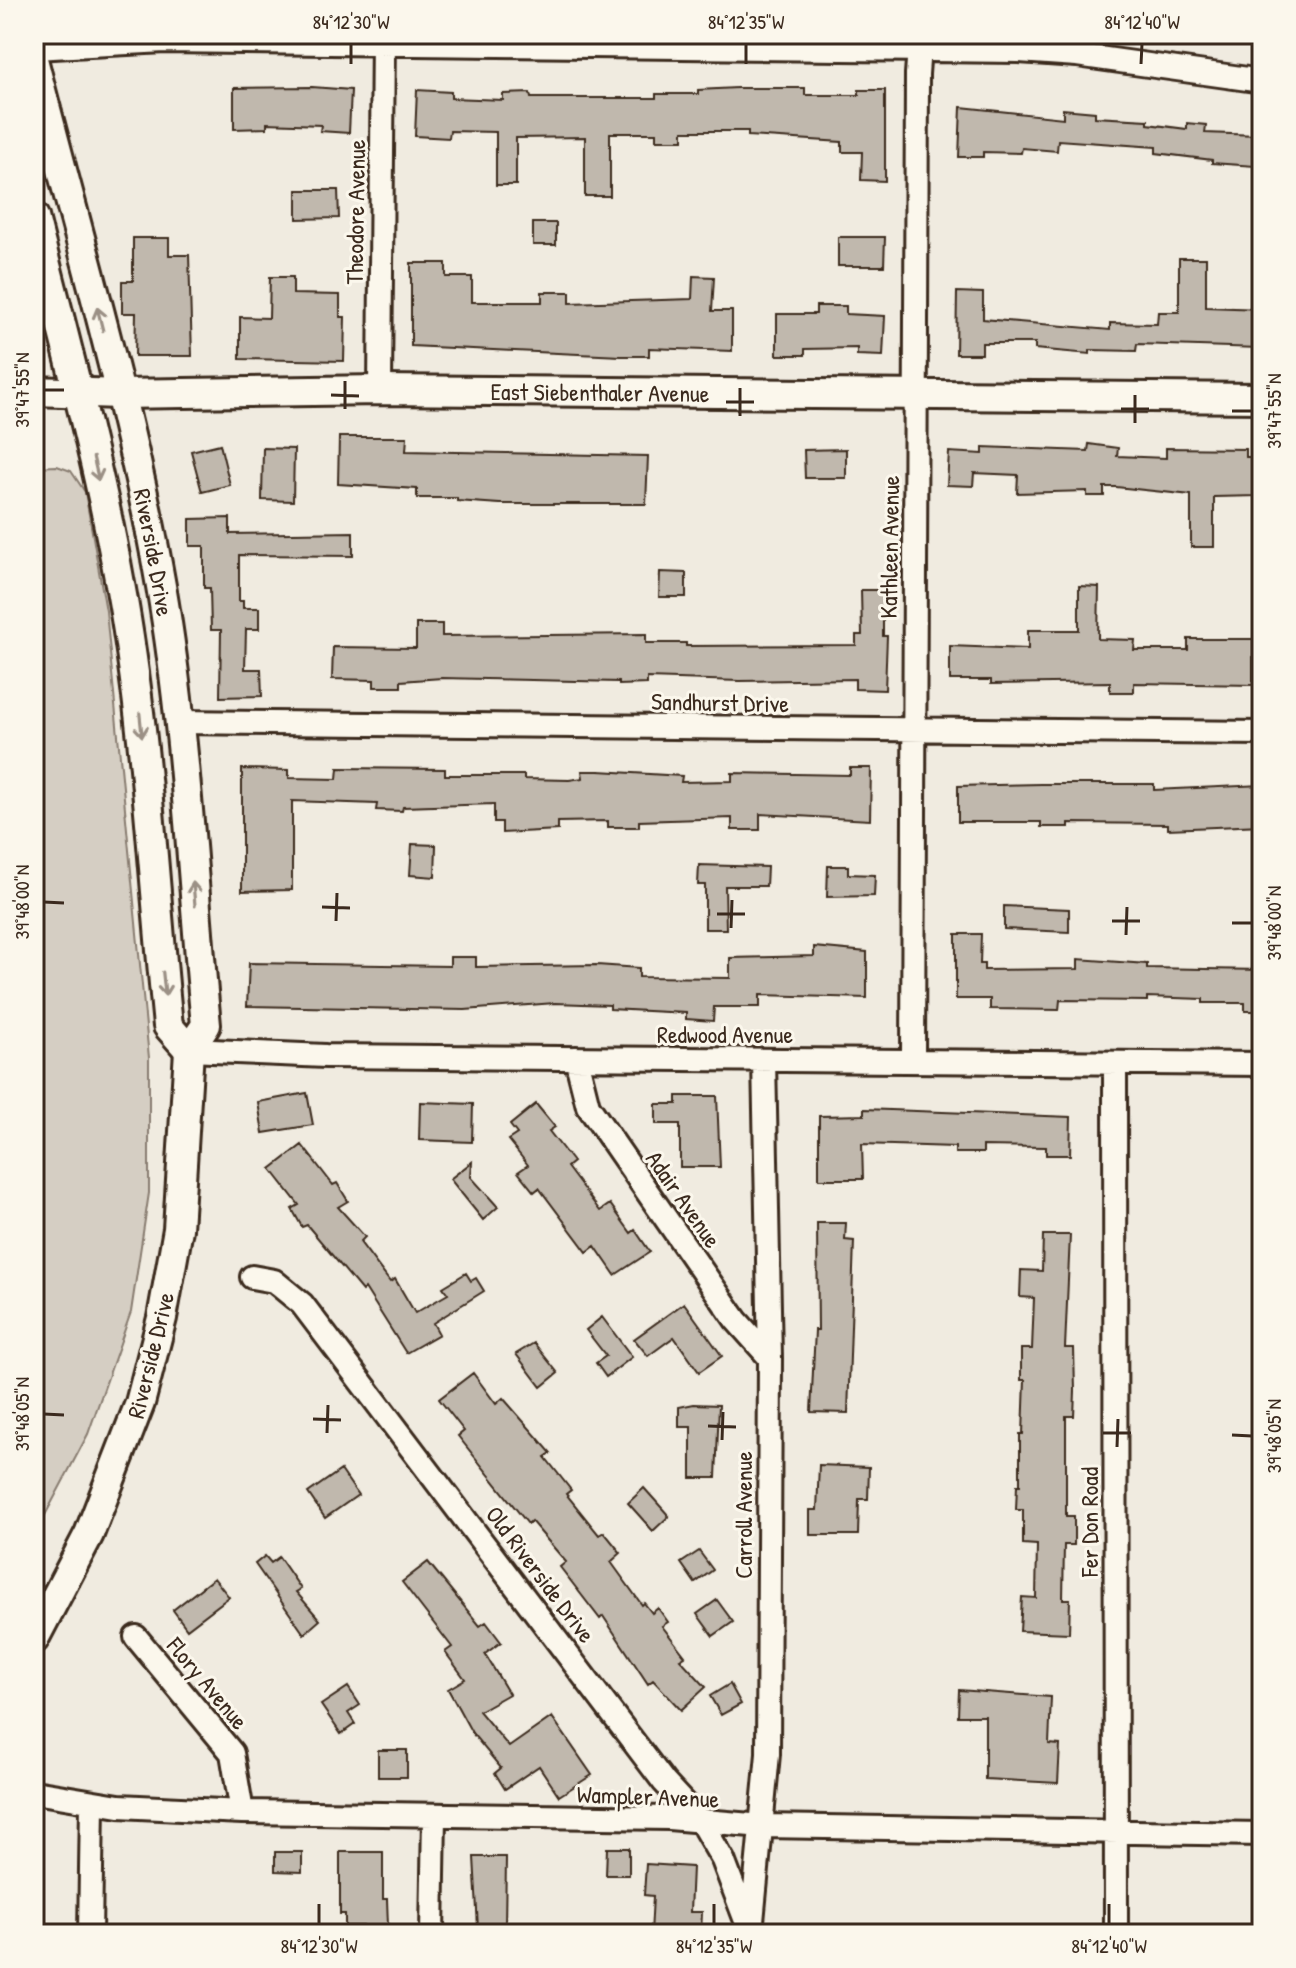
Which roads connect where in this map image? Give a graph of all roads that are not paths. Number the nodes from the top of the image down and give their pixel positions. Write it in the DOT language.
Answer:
graph roads {
  1 [pos="383,39"];
  2 [pos="920,42"];
  3 [pos="34,48"];
  4 [pos="34,63"];
  5 [pos="1262,81"];
  6 [pos="34,217"];
  7 [pos="380,390"];
  8 [pos="34,391"];
  9 [pos="78,394"];
  10 [pos="119,394"];
  11 [pos="917,395"];
  12 [pos="1262,398"];
  13 [pos="177,722"];
  14 [pos="913,730"];
  15 [pos="1262,733"];
  16 [pos="189,1050"];
  17 [pos="576,1058"];
  18 [pos="764,1060"];
  19 [pos="913,1061"];
  20 [pos="1115,1063"];
  21 [pos="1262,1064"];
  22 [pos="252,1277"];
  23 [pos="770,1358"];
  24 [pos="136,1637"];
  25 [pos="34,1639"];
  26 [pos="34,1792"];
  27 [pos="92,1804"];
  28 [pos="242,1812"];
  29 [pos="434,1816"];
  30 [pos="701,1822"];
  31 [pos="763,1826"];
  32 [pos="1115,1830"];
  33 [pos="1262,1834"];
  34 [pos="751,1933"];
  35 [pos="90,1934"];
  36 [pos="432,1934"];
  37 [pos="1116,1934"];
  1 -- 2 [label="street"];
  1 -- 3 [label="street"];
  1 -- 7 [label="street, Theodore Avenue"];
  2 -- 5 [label="street"];
  2 -- 11 [label="street, Kathleen Avenue"];
  10 -- 4 [label="main road, Riverside Drive, one-way"];
  6 -- 9 [label="main road, Riverside Drive"];
  7 -- 10 [label="main road, East Siebenthaler Avenue"];
  7 -- 11 [label="main road, East Siebenthaler Avenue"];
  8 -- 9 [label="main road, East Siebenthaler Avenue"];
  9 -- 10 [label="main road, East Siebenthaler Avenue"];
  9 -- 16 [label="main road, Riverside Drive, one-way"];
  10 -- 13 [label="main road, Riverside Drive"];
  11 -- 12 [label="main road, East Siebenthaler Avenue"];
  11 -- 14 [label="street, Kathleen Avenue"];
  13 -- 14 [label="street, Sandhurst Drive"];
  16 -- 13 [label="main road, Riverside Drive, one-way"];
  14 -- 15 [label="street, Sandhurst Drive"];
  14 -- 19 [label="street, Kathleen Avenue"];
  16 -- 17 [label="street, Redwood Avenue"];
  16 -- 25 [label="main road, Riverside Drive"];
  17 -- 18 [label="street, Redwood Avenue"];
  17 -- 23 [label="street, Adair Avenue"];
  18 -- 19 [label="street, Redwood Avenue"];
  18 -- 23 [label="street, Carroll Avenue"];
  19 -- 20 [label="street, Redwood Avenue"];
  20 -- 21 [label="street, Redwood Avenue"];
  20 -- 32 [label="street, Fer Don Road"];
  22 -- 30 [label="street, Old Riverside Drive"];
  23 -- 31 [label="street, Carroll Avenue"];
  24 -- 28 [label="street, Flory Avenue"];
  26 -- 27 [label="street, Wampler Avenue"];
  27 -- 28 [label="street, Wampler Avenue"];
  27 -- 35 [label="street"];
  28 -- 29 [label="street, Wampler Avenue"];
  29 -- 30 [label="street, Wampler Avenue"];
  29 -- 36 [label="street"];
  30 -- 31 [label="street, Wampler Avenue"];
  30 -- 34 [label="street, Old Riverside Drive"];
  31 -- 32 [label="street, Wampler Avenue"];
  31 -- 34 [label="street, Carroll Avenue"];
  32 -- 33 [label="street, Wampler Avenue"];
  32 -- 37 [label="street, Fer Don Road"];
}
